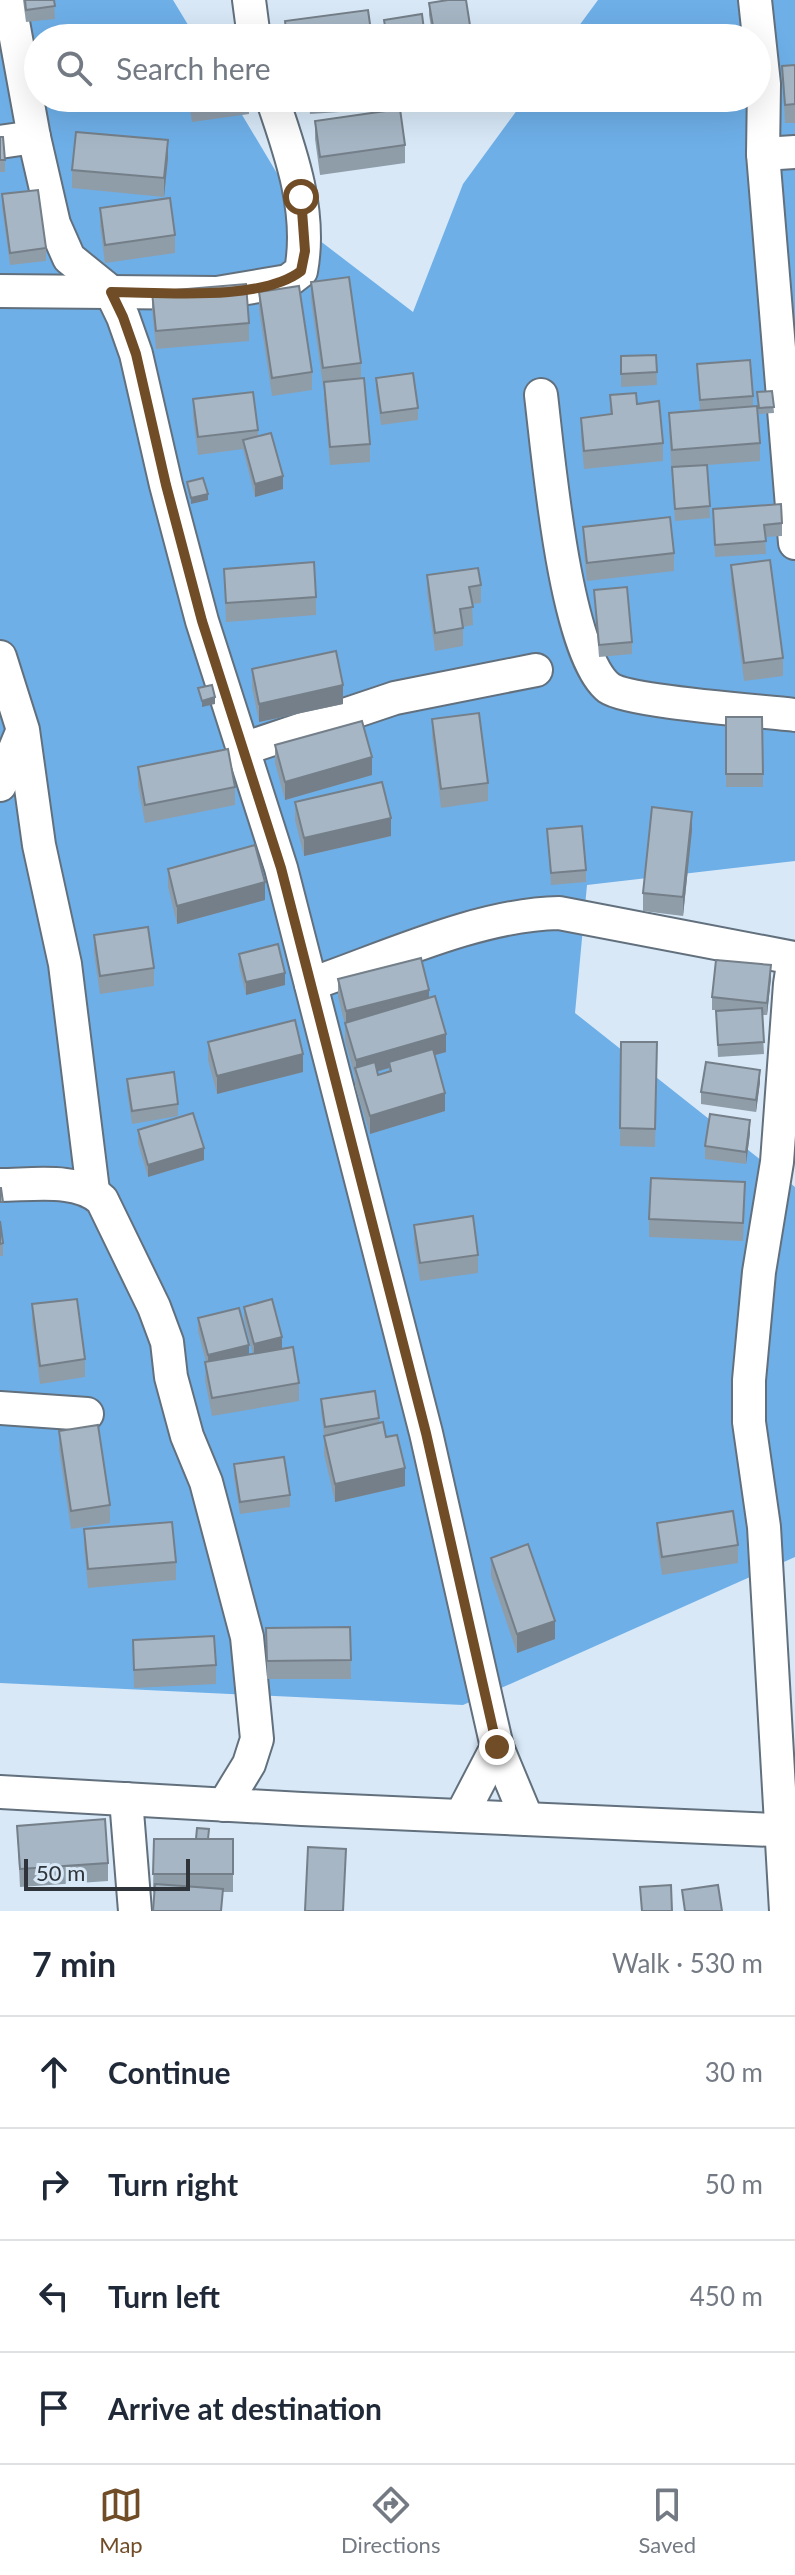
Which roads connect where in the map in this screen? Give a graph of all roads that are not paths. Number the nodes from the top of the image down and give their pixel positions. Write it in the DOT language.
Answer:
graph roads {
  1 [pos="9,0"];
  2 [pos="249,0"];
  3 [pos="755,0"];
  4 [pos="252,24"];
  5 [pos="758,24"];
  6 [pos="24,82"];
  7 [pos="29,112"];
  8 [pos="277,112"];
  9 [pos="764,112"];
  10 [pos="34,137"];
  11 [pos="0,142"];
  12 [pos="795,152"];
  13 [pos="763,154"];
  14 [pos="0,291"];
  15 [pos="111,292"];
  16 [pos="541,395"];
  17 [pos="795,543"];
  18 [pos="0,657"];
  19 [pos="536,670"];
  20 [pos="795,715"];
  21 [pos="23,730"];
  22 [pos="243,749"];
  23 [pos="0,785"];
  24 [pos="794,954"];
  25 [pos="311,984"];
  26 [pos="0,1185"];
  27 [pos="93,1191"];
  28 [pos="0,1408"];
  29 [pos="87,1414"];
  30 [pos="497,1747"];
  31 [pos="0,1792"];
  32 [pos="126,1799"];
  33 [pos="224,1805"];
  34 [pos="461,1816"];
  35 [pos="527,1819"];
  36 [pos="788,1830"];
  37 [pos="135,1911"];
  38 [pos="786,1911"];
  1 -- 6 [label="street"];
  2 -- 4 [label="street"];
  3 -- 5 [label="street"];
  7 -- 10 [label="street"];
  8 -- 15 [label="street"];
  9 -- 13 [label="street"];
  10 -- 11 [label="street"];
  10 -- 15 [label="street"];
  12 -- 13 [label="street"];
  13 -- 17 [label="street"];
  14 -- 15 [label="street"];
  15 -- 22 [label="street"];
  16 -- 20 [label="street"];
  18 -- 21 [label="street"];
  19 -- 22 [label="street"];
  21 -- 23 [label="street"];
  21 -- 27 [label="street"];
  22 -- 25 [label="street"];
  24 -- 25 [label="street"];
  24 -- 36 [label="street"];
  25 -- 30 [label="street"];
  26 -- 27 [label="street"];
  27 -- 33 [label="street"];
  28 -- 29 [label="street"];
  30 -- 34 [label="street"];
  30 -- 35 [label="street"];
  31 -- 32 [label="street"];
  32 -- 33 [label="street"];
  32 -- 37 [label="street"];
  33 -- 34 [label="street"];
  34 -- 35 [label="street"];
  35 -- 36 [label="street"];
  36 -- 38 [label="street"];
}
